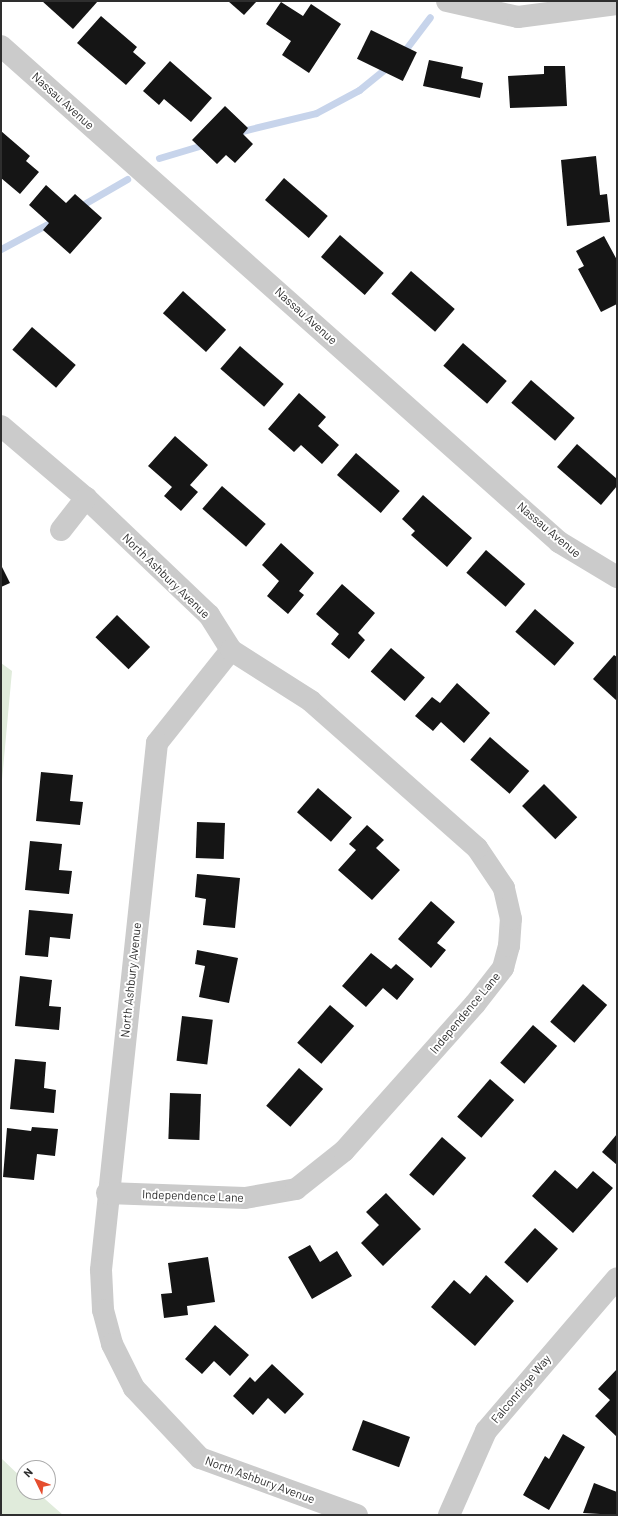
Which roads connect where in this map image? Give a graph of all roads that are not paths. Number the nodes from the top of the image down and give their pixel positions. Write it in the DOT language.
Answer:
graph roads {
  1 [pos="447,1"];
  2 [pos="617,4"];
  3 [pos="1,46"];
  4 [pos="1,426"];
  5 [pos="86,498"];
  6 [pos="60,530"];
  7 [pos="617,577"];
  8 [pos="231,650"];
  9 [pos="108,1193"];
  10 [pos="617,1278"];
  11 [pos="357,1515"];
  12 [pos="449,1515"];
  1 -- 2 [label="street"];
  3 -- 7 [label="street, Nassau Avenue"];
  4 -- 5 [label="street, North Ashbury Avenue"];
  5 -- 6 [label="street"];
  5 -- 8 [label="street, North Ashbury Avenue"];
  8 -- 9 [label="street, North Ashbury Avenue"];
  8 -- 9 [label="street, Independence Lane"];
  9 -- 11 [label="street, North Ashbury Avenue"];
  10 -- 12 [label="street, Falconridge Way"];
}
